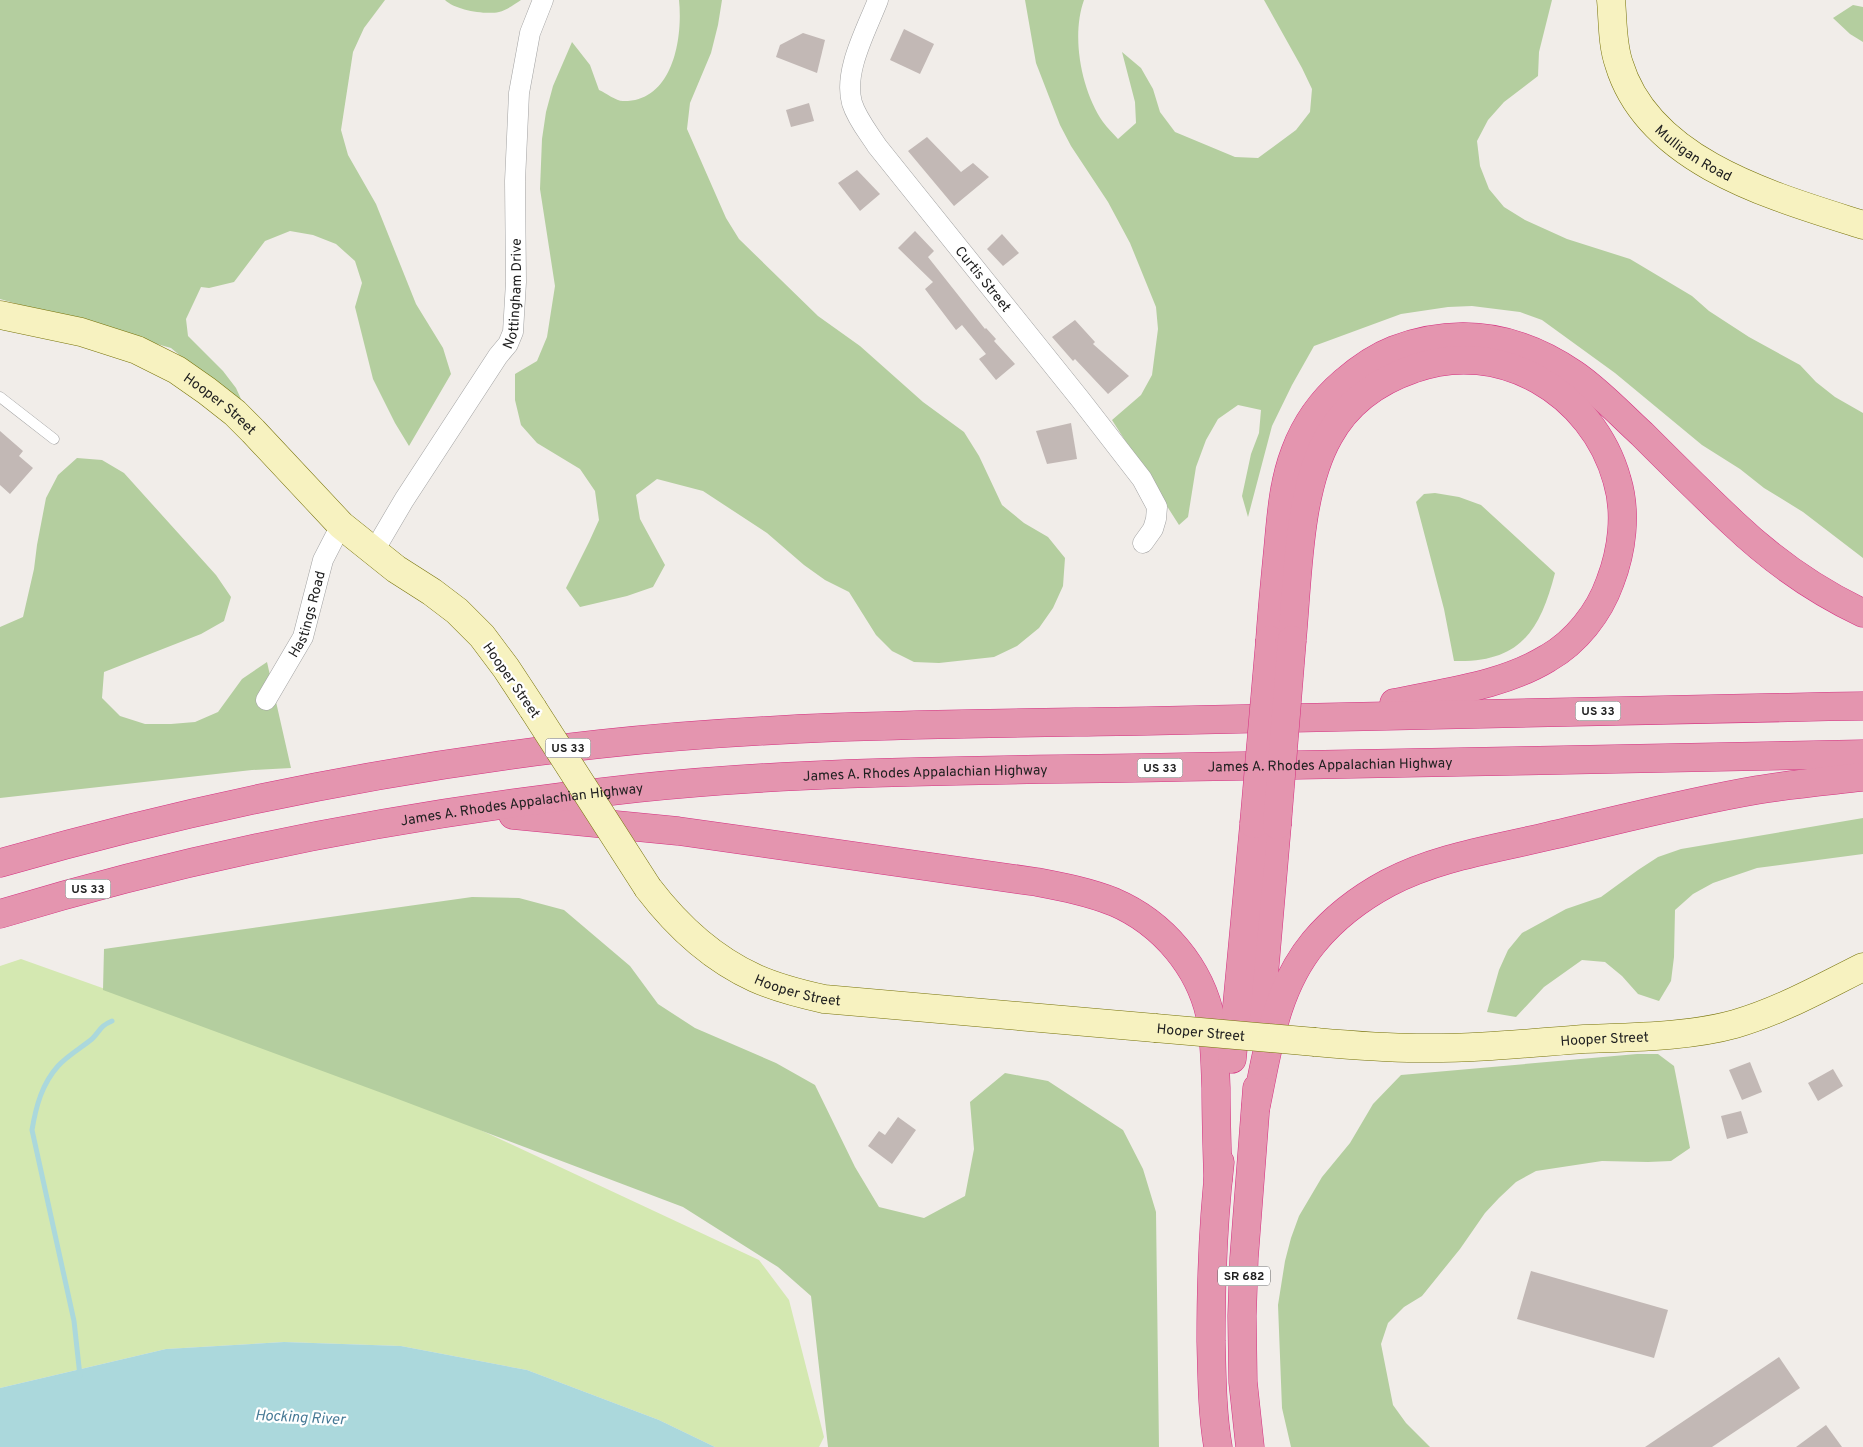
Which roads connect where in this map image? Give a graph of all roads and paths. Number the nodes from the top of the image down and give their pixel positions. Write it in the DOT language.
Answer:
graph roads {
  1 [pos="543,0"];
  2 [pos="878,0"];
  3 [pos="1611,0"];
  4 [pos="1863,225"];
  5 [pos="0,315"];
  6 [pos="0,397"];
  7 [pos="54,438"];
  8 [pos="341,525"];
  9 [pos="1143,543"];
  10 [pos="374,551"];
  11 [pos="1863,613"];
  12 [pos="1281,640"];
  13 [pos="266,700"];
  14 [pos="1863,706"];
  15 [pos="1334,717"];
  16 [pos="1863,754"];
  17 [pos="1863,777"];
  18 [pos="460,811"];
  19 [pos="1265,825"];
  20 [pos="0,863"];
  21 [pos="0,914"];
  22 [pos="1863,967"];
  23 [pos="1256,1106"];
  24 [pos="1218,1179"];
  25 [pos="1218,1447"];
  26 [pos="1250,1447"];
  1 -- 10 [label="street, Nottingham Drive"];
  2 -- 9 [label="street, Curtis Street"];
  3 -- 4 [label="street, Mulligan Road"];
  5 -- 8 [label="street, Hooper Street"];
  6 -- 7 [label="lane"];
  8 -- 10 [label="street, Hooper Street"];
  8 -- 13 [label="street, Hastings Road"];
  10 -- 22 [label="street, Hooper Street, bridge"];
  11 -- 12 [label="highway"];
  12 -- 15 [label="highway"];
  12 -- 19 [label="highway, bridge"];
  14 -- 15 [label="highway, US 33"];
  15 -- 20 [label="highway, US 33"];
  16 -- 18 [label="highway, James A. Rhodes Appalachian Highway / US 33"];
  17 -- 23 [label="highway"];
  18 -- 21 [label="highway, James A. Rhodes Appalachian Highway / US 33"];
  18 -- 24 [label="highway"];
  19 -- 23 [label="highway"];
  19 -- 24 [label="highway"];
  23 -- 26 [label="highway, SR 682"];
  24 -- 25 [label="highway, SR 682"];
}
